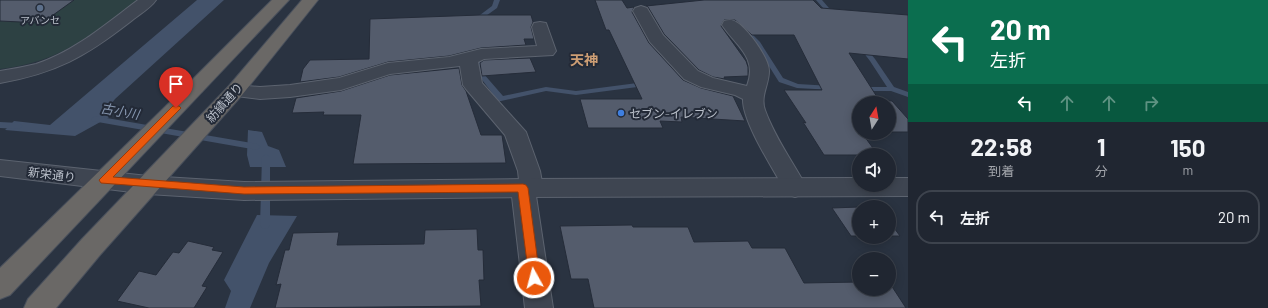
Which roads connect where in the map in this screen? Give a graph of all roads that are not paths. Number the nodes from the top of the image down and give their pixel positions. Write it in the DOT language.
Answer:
graph roads {
  1 [pos="148,0"];
  2 [pos="281,0"];
  3 [pos="310,0"];
  4 [pos="641,11"];
  5 [pos="730,24"];
  6 [pos="540,27"];
  7 [pos="475,56"];
  8 [pos="0,76"];
  9 [pos="235,91"];
  10 [pos="752,95"];
  11 [pos="0,168"];
  12 [pos="104,180"];
  13 [pos="148,185"];
  14 [pos="908,187"];
  15 [pos="527,188"];
  16 [pos="795,188"];
  17 [pos="0,286"];
  18 [pos="38,308"];
  19 [pos="538,308"];
  1 -- 8 [label="street"];
  2 -- 12 [label="highway"];
  3 -- 9 [label="highway, 紡績通り"];
  4 -- 10 [label="street"];
  5 -- 10 [label="street"];
  6 -- 7 [label="street"];
  7 -- 9 [label="street"];
  7 -- 15 [label="street"];
  9 -- 13 [label="highway, 紡績通り"];
  10 -- 16 [label="street"];
  11 -- 12 [label="street, 新栄通り"];
  12 -- 13 [label="street, 新栄通り"];
  12 -- 17 [label="highway"];
  13 -- 15 [label="street, 新栄通り"];
  13 -- 18 [label="highway, 紡績通り"];
  14 -- 16 [label="street, 新栄通り"];
  15 -- 16 [label="street, 新栄通り"];
  15 -- 19 [label="street"];
}
